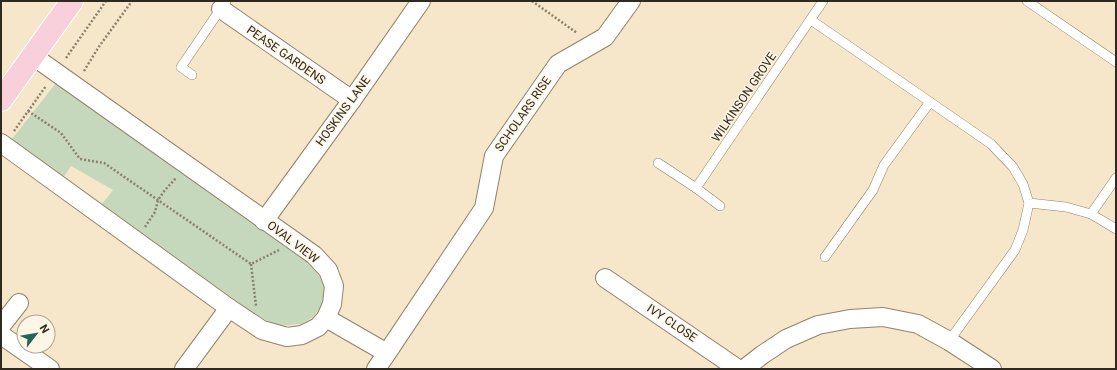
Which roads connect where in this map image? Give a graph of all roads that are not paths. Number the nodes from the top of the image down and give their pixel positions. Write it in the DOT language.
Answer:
graph roads {
  1 [pos="72,1"];
  2 [pos="421,1"];
  3 [pos="631,1"];
  4 [pos="823,1"];
  5 [pos="1026,1"];
  6 [pos="224,5"];
  7 [pos="811,20"];
  8 [pos="33,56"];
  9 [pos="1116,62"];
  10 [pos="192,74"];
  11 [pos="1,100"];
  12 [pos="352,100"];
  13 [pos="930,102"];
  14 [pos="1,143"];
  15 [pos="658,163"];
  16 [pos="1116,178"];
  17 [pos="696,188"];
  18 [pos="1029,203"];
  19 [pos="720,206"];
  20 [pos="1091,214"];
  21 [pos="264,221"];
  22 [pos="1116,229"];
  23 [pos="825,257"];
  24 [pos="605,278"];
  25 [pos="19,303"];
  26 [pos="229,308"];
  27 [pos="326,318"];
  28 [pos="1,326"];
  29 [pos="1,335"];
  30 [pos="949,341"];
  31 [pos="387,353"];
  32 [pos="50,369"];
  33 [pos="184,369"];
  34 [pos="376,369"];
  35 [pos="738,369"];
  36 [pos="744,369"];
  37 [pos="992,369"];
  1 -- 8 [label="main road"];
  2 -- 12 [label="street, HOSKINS LANE"];
  3 -- 31 [label="street, SCHOLARS RISE"];
  4 -- 7 [label="lane, WILKINSON GROVE"];
  5 -- 9 [label="lane"];
  6 -- 10 [label="lane"];
  6 -- 12 [label="street, PEASE GARDENS"];
  7 -- 13 [label="lane"];
  7 -- 17 [label="lane, WILKINSON GROVE"];
  8 -- 11 [label="main road"];
  8 -- 21 [label="street, OVAL VIEW"];
  12 -- 21 [label="street, HOSKINS LANE"];
  13 -- 18 [label="lane"];
  13 -- 23 [label="lane"];
  14 -- 26 [label="street"];
  15 -- 17 [label="lane"];
  16 -- 20 [label="lane"];
  17 -- 19 [label="lane"];
  18 -- 20 [label="lane"];
  18 -- 30 [label="lane"];
  20 -- 22 [label="lane"];
  21 -- 27 [label="street, OVAL VIEW"];
  24 -- 35 [label="street, IVY CLOSE"];
  25 -- 28 [label="street"];
  26 -- 27 [label="street"];
  26 -- 33 [label="street"];
  27 -- 31 [label="street"];
  29 -- 32 [label="street"];
  30 -- 36 [label="street"];
  30 -- 37 [label="street"];
  31 -- 34 [label="street, SCHOLARS RISE"];
}
